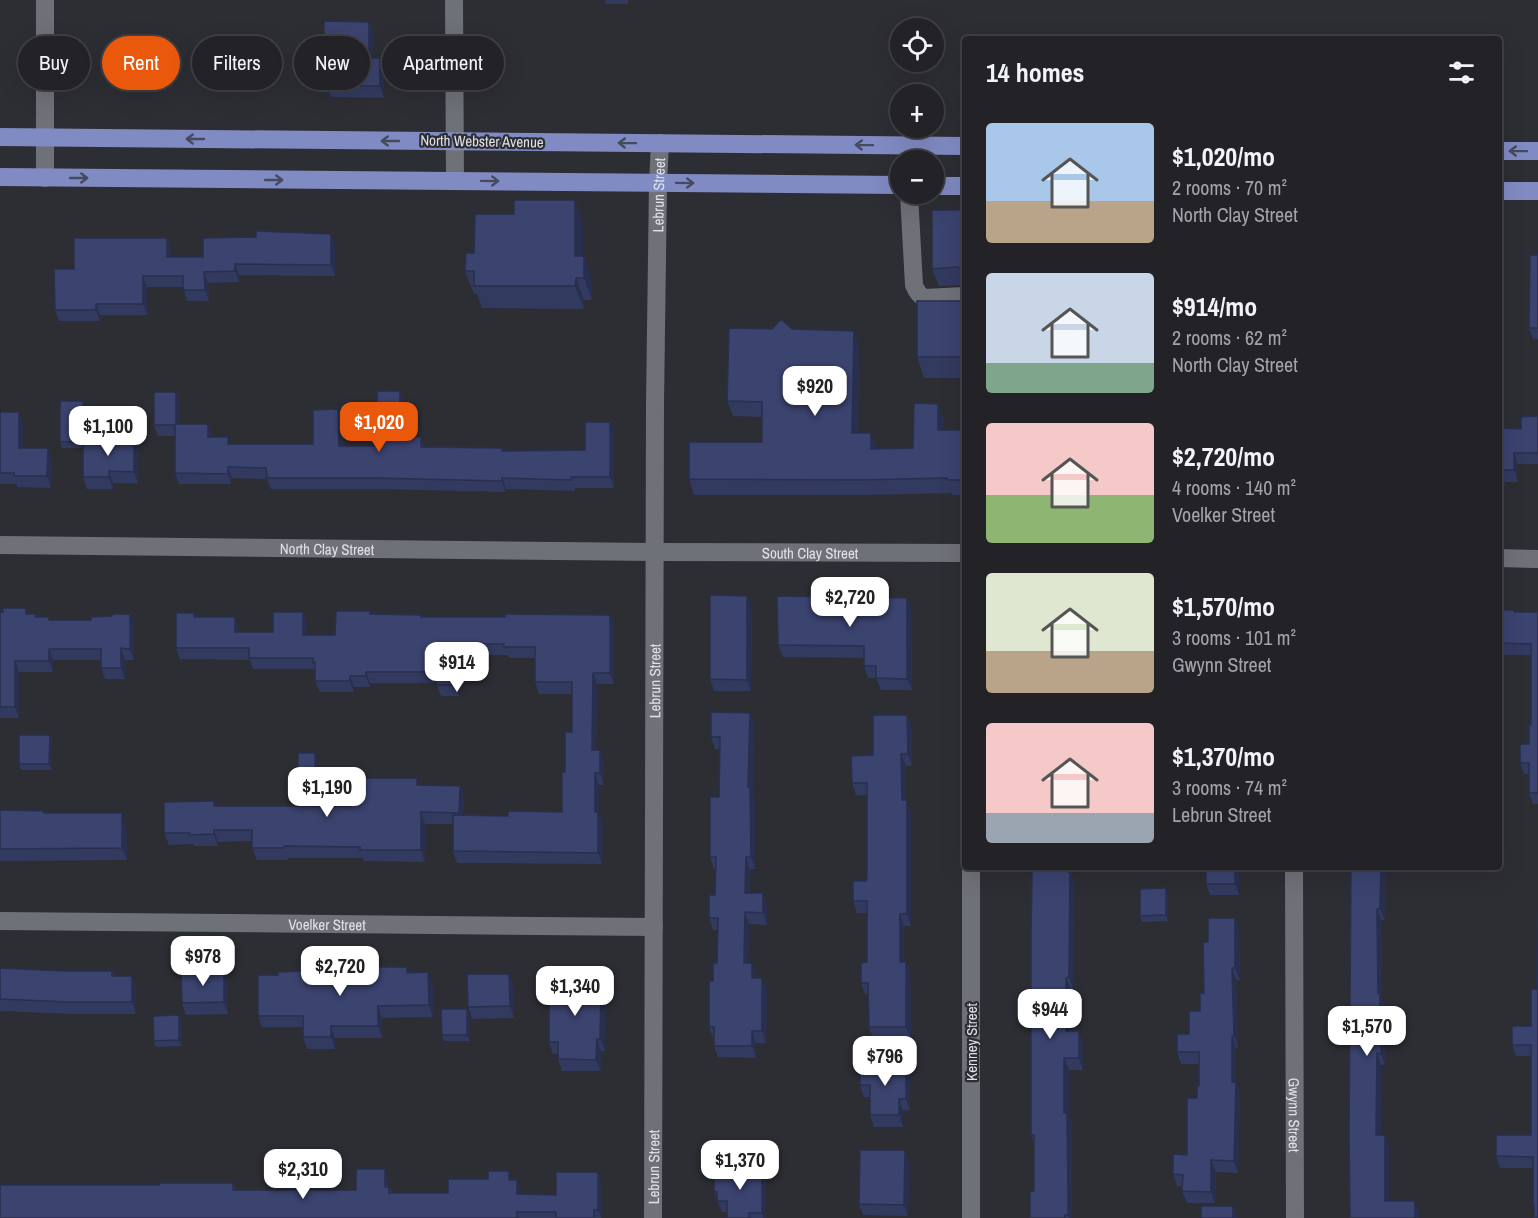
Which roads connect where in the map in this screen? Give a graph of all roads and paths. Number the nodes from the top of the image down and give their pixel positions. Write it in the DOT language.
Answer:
graph roads {
  1 [pos="45,0"];
  2 [pos="454,0"];
  3 [pos="0,137"];
  4 [pos="45,138"];
  5 [pos="454,141"];
  6 [pos="660,143"];
  7 [pos="962,146"];
  8 [pos="932,150"];
  9 [pos="1502,151"];
  10 [pos="1538,151"];
  11 [pos="890,152"];
  12 [pos="0,177"];
  13 [pos="45,178"];
  14 [pos="455,181"];
  15 [pos="658,183"];
  16 [pos="890,185"];
  17 [pos="944,186"];
  18 [pos="962,186"];
  19 [pos="1502,191"];
  20 [pos="1538,191"];
  21 [pos="910,204"];
  22 [pos="962,296"];
  23 [pos="0,545"];
  24 [pos="655,552"];
  25 [pos="962,553"];
  26 [pos="1502,558"];
  27 [pos="1538,559"];
  28 [pos="971,870"];
  29 [pos="1294,870"];
  30 [pos="0,921"];
  31 [pos="654,927"];
  32 [pos="653,1218"];
  33 [pos="971,1218"];
  34 [pos="1295,1218"];
  1 -- 4 [label="street"];
  2 -- 5 [label="street"];
  3 -- 4 [label="main road, North Webster Avenue"];
  5 -- 4 [label="main road, North Webster Avenue, one-way"];
  4 -- 13 [label="street"];
  6 -- 5 [label="main road, North Webster Avenue, one-way"];
  5 -- 14 [label="street"];
  11 -- 6 [label="main road, North Webster Avenue, one-way"];
  6 -- 15 [label="street, Lebrun Street"];
  7 -- 8 [label="main road, North Webster Avenue"];
  10 -- 9 [label="main road, one-way"];
  12 -- 13 [label="main road"];
  13 -- 14 [label="main road, one-way"];
  14 -- 15 [label="main road, one-way"];
  15 -- 16 [label="main road, one-way"];
  15 -- 24 [label="street, Lebrun Street"];
  17 -- 18 [label="main road"];
  19 -- 20 [label="main road"];
  21 -- 22 [label="street"];
  23 -- 24 [label="street, North Clay Street"];
  24 -- 25 [label="street, South Clay Street"];
  24 -- 31 [label="street, Lebrun Street"];
  26 -- 27 [label="street"];
  28 -- 33 [label="street, Kenney Street"];
  29 -- 34 [label="street, Gwynn Street"];
  30 -- 31 [label="street, Voelker Street"];
  31 -- 32 [label="street, Lebrun Street"];
}
